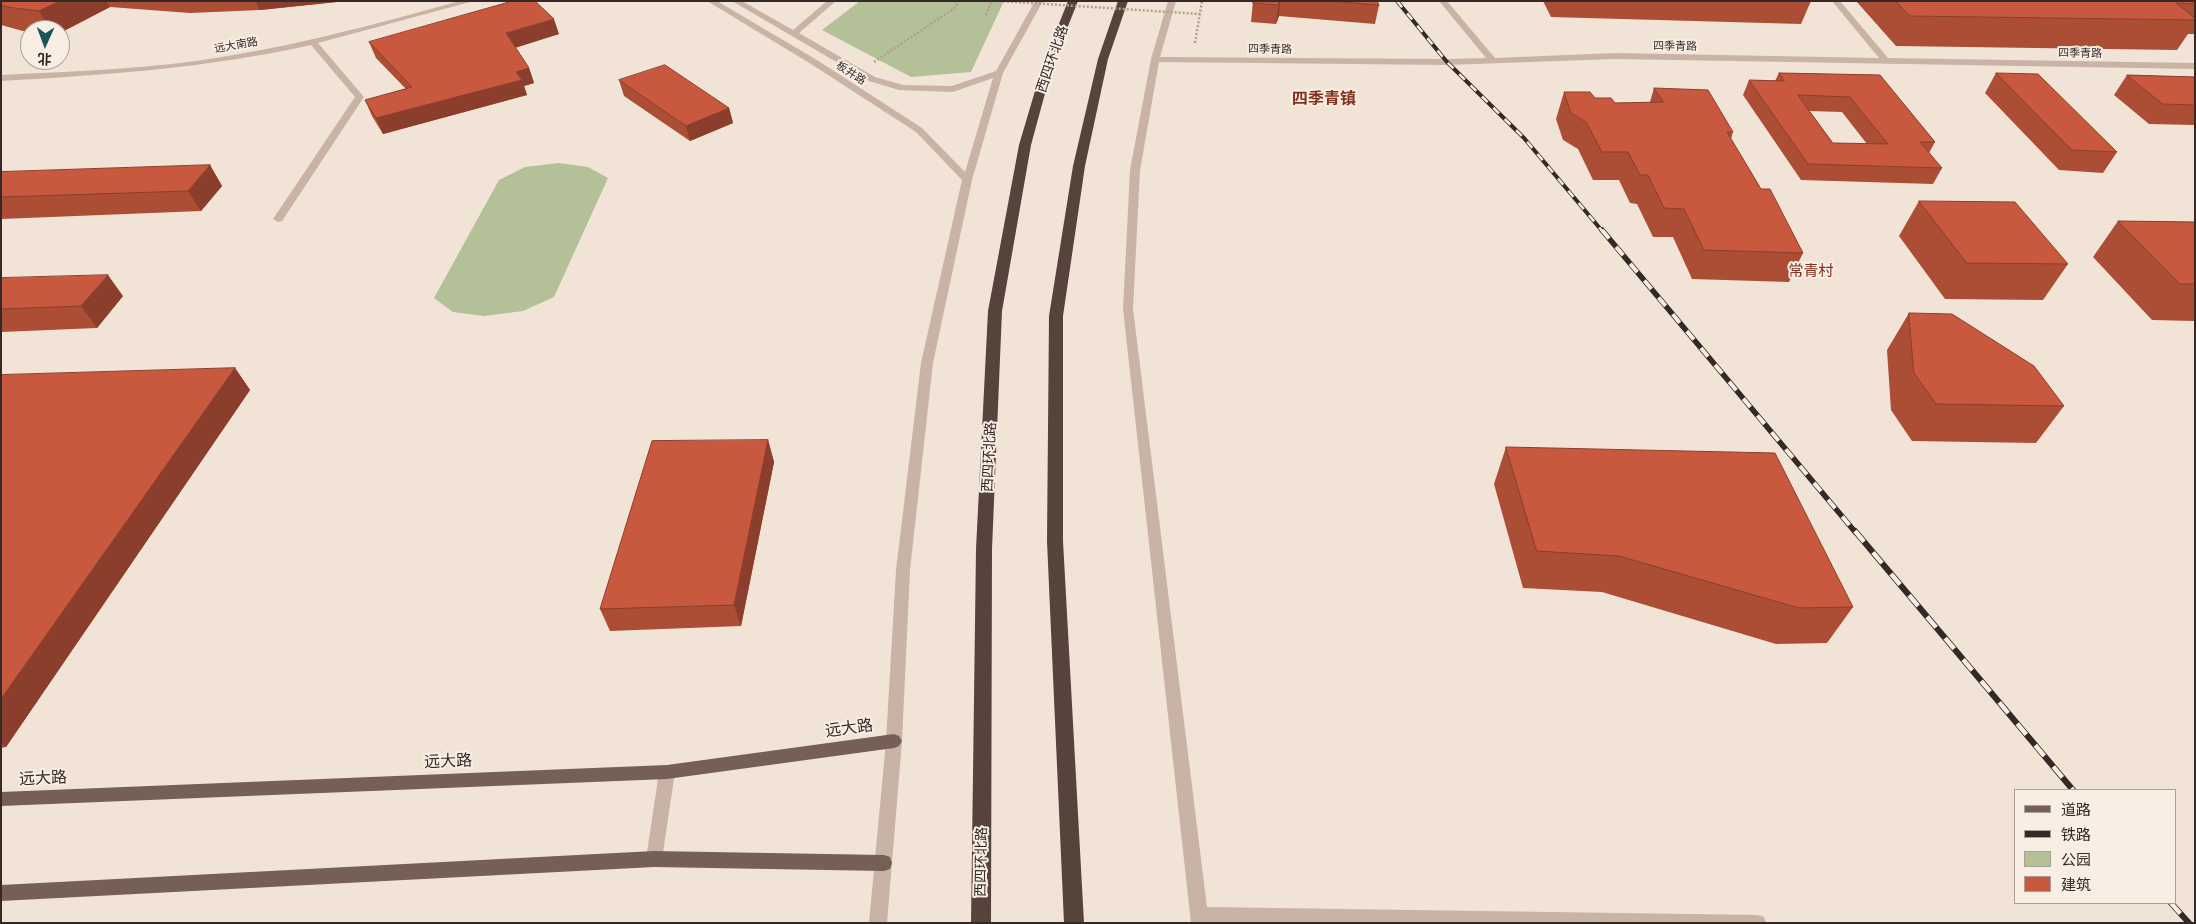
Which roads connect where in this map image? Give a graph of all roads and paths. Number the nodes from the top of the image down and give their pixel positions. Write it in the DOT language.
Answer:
graph roads {
  1 [pos="470,1"];
  2 [pos="711,1"];
  3 [pos="736,1"];
  4 [pos="824,1"];
  5 [pos="832,1"];
  6 [pos="958,1"];
  7 [pos="992,1"];
  8 [pos="999,1"];
  9 [pos="1039,1"];
  10 [pos="1073,1"];
  11 [pos="1124,1"];
  12 [pos="1172,1"];
  13 [pos="1202,1"];
  14 [pos="1443,1"];
  15 [pos="1836,1"];
  16 [pos="1200,14"];
  17 [pos="986,15"];
  18 [pos="791,33"];
  19 [pos="313,42"];
  20 [pos="1195,43"];
  21 [pos="1155,59"];
  22 [pos="1492,60"];
  23 [pos="1886,61"];
  24 [pos="871,64"];
  25 [pos="2195,66"];
  26 [pos="1000,73"];
  27 [pos="1,78"];
  28 [pos="966,180"];
  29 [pos="278,219"];
  30 [pos="894,741"];
  31 [pos="667,772"];
  32 [pos="1,799"];
  33 [pos="654,859"];
  34 [pos="884,863"];
  35 [pos="1,893"];
  36 [pos="1200,919"];
  37 [pos="878,923"];
  38 [pos="980,923"];
  39 [pos="1074,923"];
  40 [pos="1758,923"];
  1 -- 19 [label="street, 远大南路"];
  2 -- 28 [label="street, 板井路"];
  3 -- 18 [label="street"];
  4 -- 18 [label="street"];
  5 -- 18 [label="street"];
  6 -- 24 [label="path"];
  7 -- 17 [label="path"];
  8 -- 16 [label="path, bridge"];
  9 -- 26 [label="street"];
  10 -- 38 [label="highway, 西四环北路"];
  11 -- 39 [label="highway"];
  12 -- 21 [label="street"];
  13 -- 16 [label="path"];
  14 -- 22 [label="street"];
  15 -- 23 [label="street"];
  16 -- 20 [label="path"];
  18 -- 26 [label="street"];
  19 -- 27 [label="street, 远大南路"];
  19 -- 29 [label="street"];
  21 -- 22 [label="street, 四季青路"];
  21 -- 36 [label="street"];
  22 -- 23 [label="street, 四季青路"];
  23 -- 25 [label="street, 四季青路"];
  26 -- 28 [label="street"];
  28 -- 30 [label="street"];
  30 -- 31 [label="main road, 远大路"];
  30 -- 34 [label="street"];
  31 -- 32 [label="main road, 远大路"];
  31 -- 33 [label="street"];
  33 -- 34 [label="main road"];
  33 -- 35 [label="main road"];
  34 -- 37 [label="street"];
  36 -- 40 [label="street"];
}
